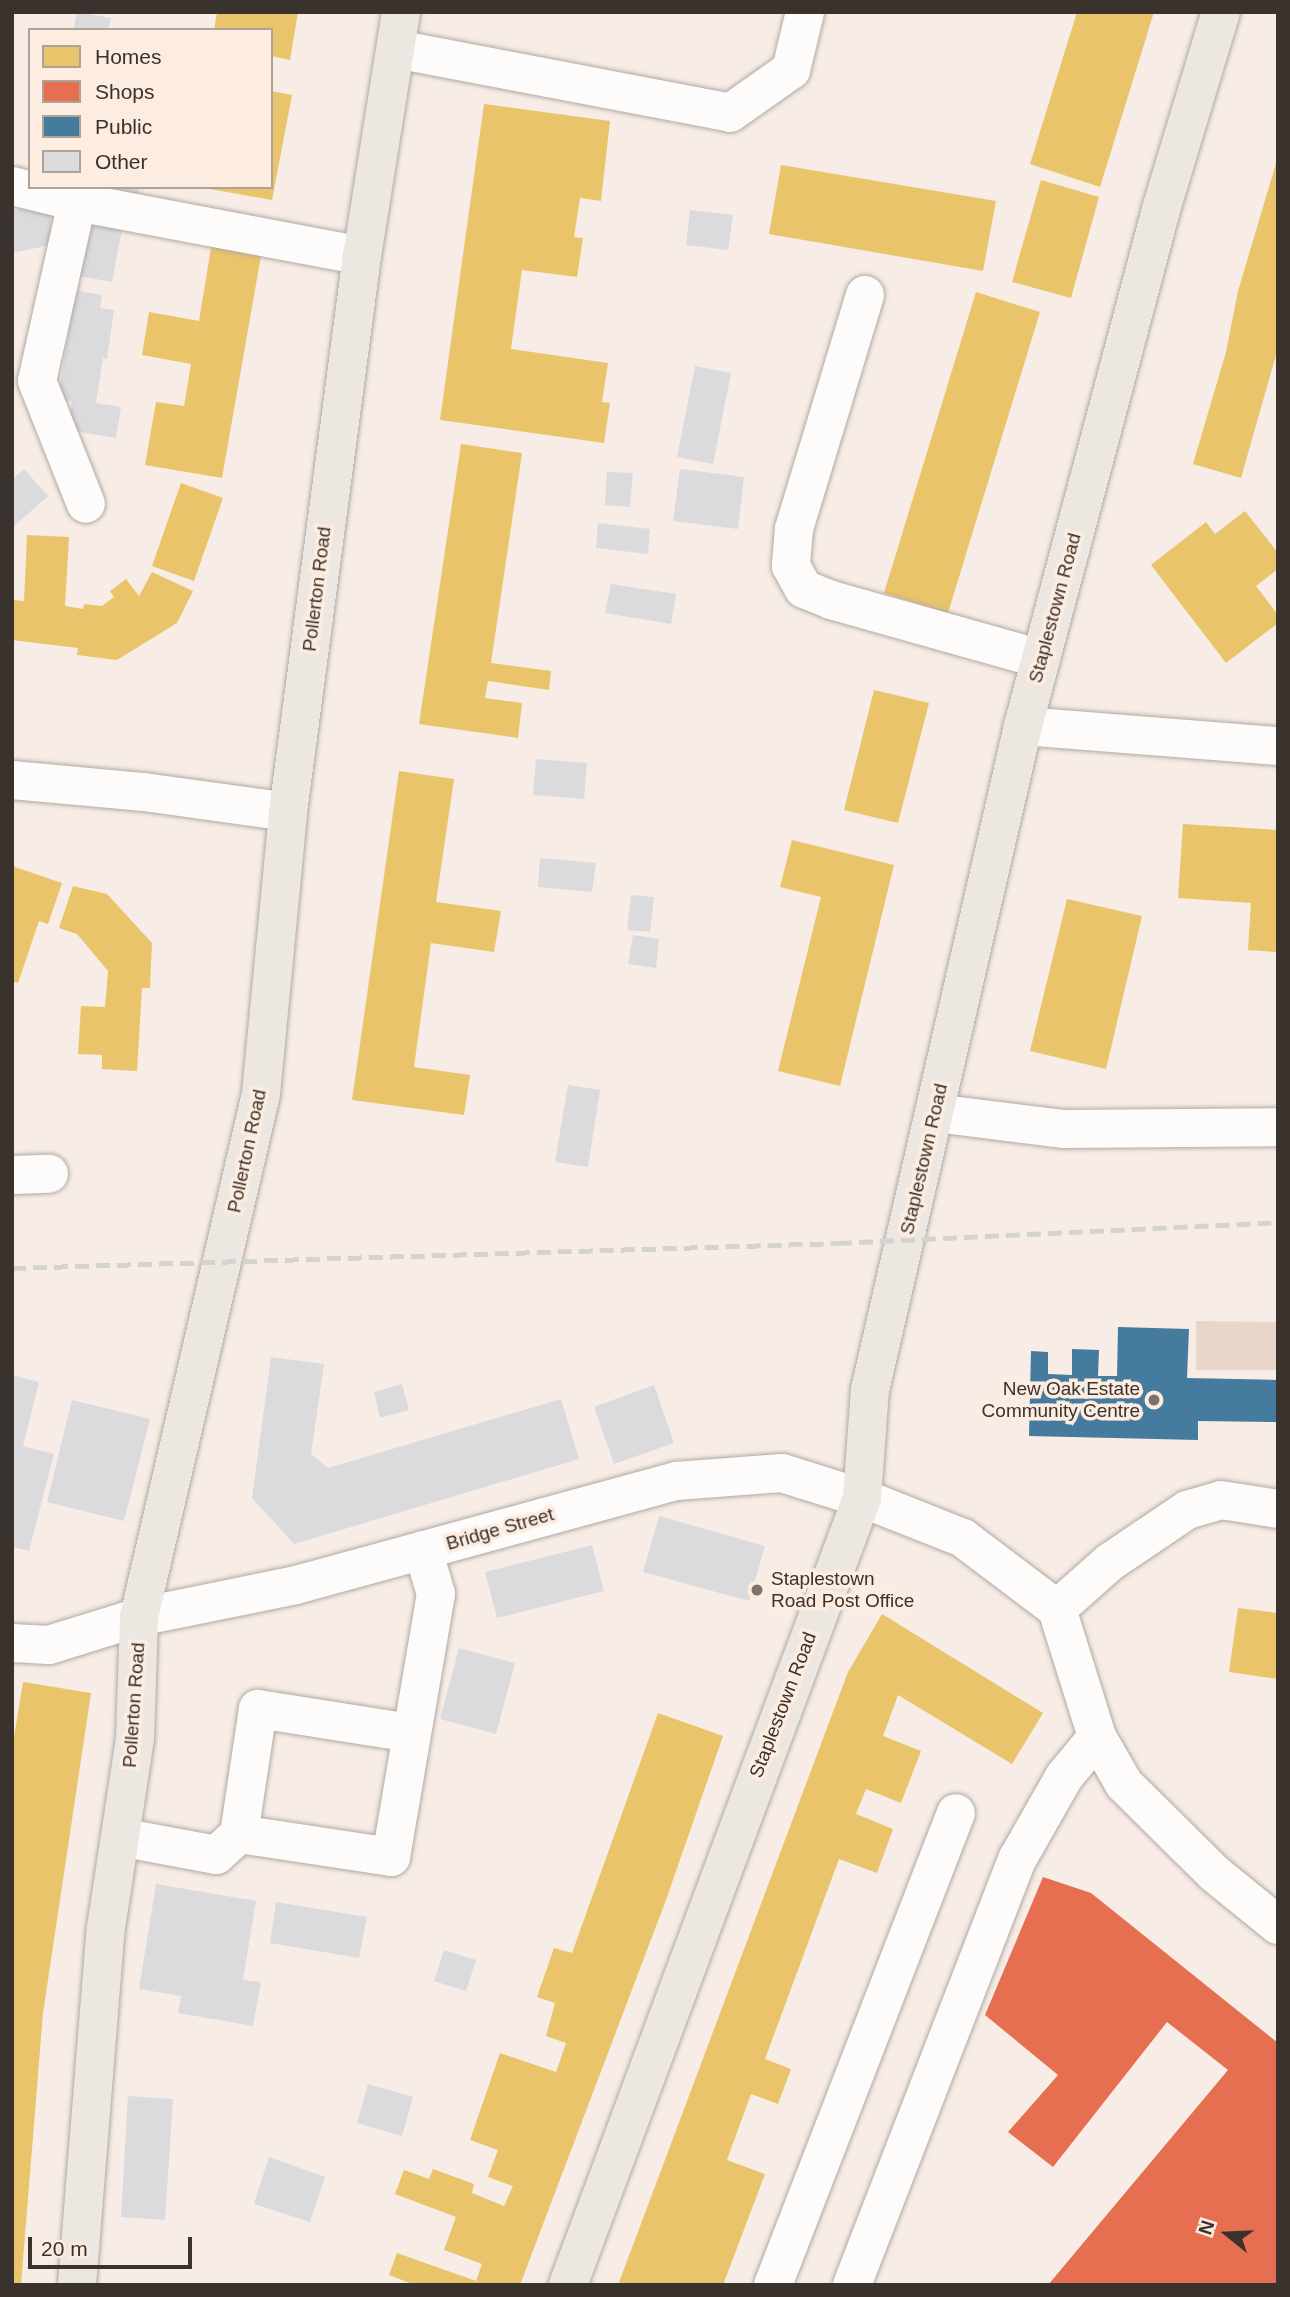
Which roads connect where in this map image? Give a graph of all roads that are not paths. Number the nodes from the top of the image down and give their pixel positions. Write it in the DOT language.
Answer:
graph roads {
  1 [pos="805,12"];
  2 [pos="1221,12"];
  3 [pos="398,31"];
  4 [pos="12,186"];
  5 [pos="77,202"];
  6 [pos="362,256"];
  7 [pos="865,295"];
  8 [pos="86,504"];
  9 [pos="1041,659"];
  10 [pos="1023,726"];
  11 [pos="1278,746"];
  12 [pos="12,780"];
  13 [pos="288,813"];
  14 [pos="935,1112"];
  15 [pos="1278,1127"];
  16 [pos="862,1498"];
  17 [pos="1278,1509"];
  18 [pos="423,1550"];
  19 [pos="1057,1609"];
  20 [pos="139,1617"];
  21 [pos="12,1643"];
  22 [pos="411,1733"];
  23 [pos="1097,1737"];
  24 [pos="956,1813"];
  25 [pos="239,1833"];
  26 [pos="120,1837"];
  27 [pos="1278,1925"];
  28 [pos="77,2285"];
  29 [pos="568,2285"];
  30 [pos="774,2285"];
  31 [pos="852,2285"];
  1 -- 3 [label="street"];
  2 -- 9 [label="main road, Staplestown Road"];
  3 -- 6 [label="main road, Pollerton Road"];
  4 -- 5 [label="street"];
  5 -- 6 [label="street"];
  5 -- 8 [label="street"];
  6 -- 13 [label="main road, Pollerton Road"];
  7 -- 9 [label="street"];
  9 -- 10 [label="main road, Staplestown Road"];
  10 -- 11 [label="street"];
  10 -- 14 [label="main road, Staplestown Road"];
  12 -- 13 [label="street"];
  13 -- 20 [label="main road, Pollerton Road"];
  14 -- 15 [label="street"];
  14 -- 16 [label="main road, Staplestown Road"];
  16 -- 18 [label="street, Bridge Street"];
  16 -- 19 [label="street, Bridge Street"];
  16 -- 29 [label="main road, Staplestown Road"];
  17 -- 19 [label="street"];
  18 -- 20 [label="street, Bridge Street"];
  18 -- 22 [label="street"];
  19 -- 23 [label="street"];
  20 -- 21 [label="street, Bridge Street"];
  20 -- 26 [label="main road, Pollerton Road"];
  22 -- 25 [label="street"];
  22 -- 25 [label="street"];
  23 -- 27 [label="street"];
  23 -- 31 [label="street"];
  24 -- 30 [label="street"];
  25 -- 26 [label="street"];
  26 -- 28 [label="main road, Pollerton Road"];
}
